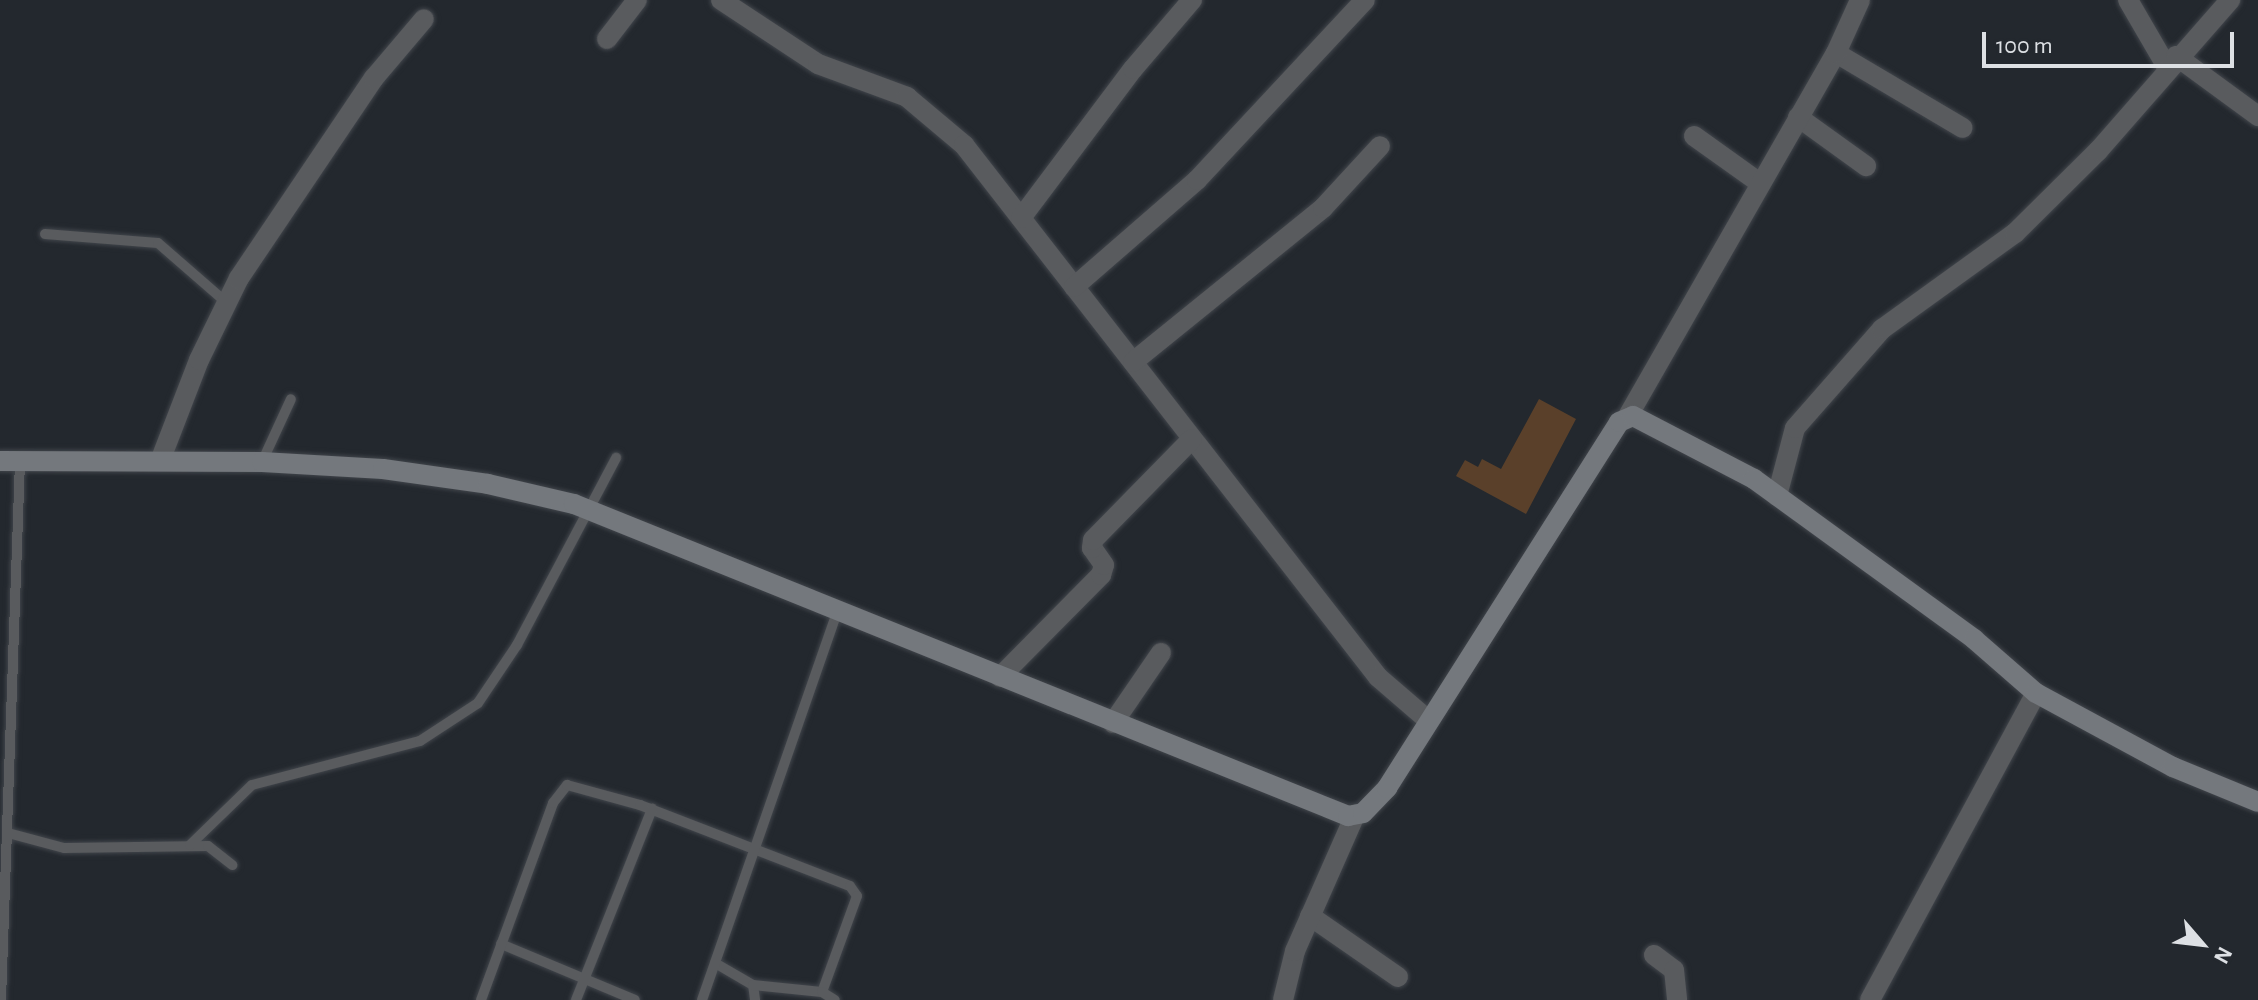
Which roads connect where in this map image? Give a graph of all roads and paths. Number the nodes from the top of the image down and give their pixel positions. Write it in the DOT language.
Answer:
graph roads {
  1 [pos="637,0"];
  2 [pos="721,0"];
  3 [pos="1192,0"];
  4 [pos="1365,0"];
  5 [pos="1860,0"];
  6 [pos="2128,0"];
  7 [pos="2230,0"];
  8 [pos="424,19"];
  9 [pos="607,39"];
  10 [pos="1836,53"];
  11 [pos="2171,62"];
  12 [pos="2258,116"];
  13 [pos="1798,117"];
  14 [pos="1963,128"];
  15 [pos="1694,136"];
  16 [pos="1380,146"];
  17 [pos="1866,166"];
  18 [pos="1760,183"];
  19 [pos="1021,218"];
  20 [pos="45,234"];
  21 [pos="1074,287"];
  22 [pos="227,303"];
  23 [pos="1133,362"];
  24 [pos="291,399"];
  25 [pos="1628,416"];
  26 [pos="1192,439"];
  27 [pos="616,458"];
  28 [pos="10,461"];
  29 [pos="160,461"];
  30 [pos="262,462"];
  31 [pos="1777,496"];
  32 [pos="588,510"];
  33 [pos="837,612"];
  34 [pos="1161,653"];
  35 [pos="1000,677"];
  36 [pos="2036,693"];
  37 [pos="1428,720"];
  38 [pos="1113,723"];
  39 [pos="5,790"];
  40 [pos="2258,802"];
  41 [pos="652,809"];
  42 [pos="1355,815"];
  43 [pos="8,833"];
  44 [pos="190,845"];
  45 [pos="755,846"];
  46 [pos="232,865"];
  47 [pos="1310,916"];
  48 [pos="501,944"];
  49 [pos="1654,955"];
  50 [pos="715,963"];
  51 [pos="1398,977"];
  52 [pos="584,979"];
  53 [pos="753,985"];
  54 [pos="822,992"];
  55 [pos="1,1000"];
  56 [pos="481,1000"];
  57 [pos="576,1000"];
  58 [pos="635,1000"];
  59 [pos="702,1000"];
  60 [pos="755,1000"];
  61 [pos="835,1000"];
  62 [pos="1283,1000"];
  63 [pos="1677,1000"];
  64 [pos="1870,1000"];
  1 -- 9 [label="street"];
  2 -- 19 [label="street"];
  3 -- 19 [label="street"];
  4 -- 21 [label="street"];
  5 -- 10 [label="street"];
  6 -- 11 [label="street"];
  7 -- 11 [label="street"];
  8 -- 22 [label="street"];
  10 -- 13 [label="street"];
  10 -- 14 [label="street"];
  11 -- 12 [label="street"];
  11 -- 31 [label="street"];
  13 -- 17 [label="street"];
  13 -- 18 [label="street"];
  15 -- 18 [label="street"];
  16 -- 23 [label="street"];
  18 -- 25 [label="street"];
  19 -- 21 [label="street"];
  20 -- 22 [label="lane"];
  21 -- 23 [label="street"];
  22 -- 29 [label="street"];
  23 -- 26 [label="street"];
  24 -- 30 [label="lane"];
  25 -- 31 [label="main road"];
  25 -- 37 [label="main road"];
  26 -- 35 [label="street"];
  26 -- 37 [label="street"];
  27 -- 32 [label="lane"];
  28 -- 29 [label="main road"];
  28 -- 39 [label="lane"];
  29 -- 30 [label="main road"];
  30 -- 32 [label="main road"];
  31 -- 36 [label="main road"];
  32 -- 33 [label="main road"];
  32 -- 44 [label="lane"];
  33 -- 35 [label="main road"];
  33 -- 45 [label="lane"];
  34 -- 38 [label="street"];
  35 -- 38 [label="main road"];
  36 -- 40 [label="main road"];
  36 -- 64 [label="street"];
  37 -- 42 [label="main road"];
  38 -- 42 [label="main road"];
  39 -- 43 [label="lane"];
  41 -- 45 [label="lane"];
  41 -- 48 [label="lane"];
  41 -- 52 [label="lane"];
  42 -- 47 [label="street"];
  43 -- 44 [label="lane"];
  43 -- 55 [label="lane"];
  44 -- 46 [label="lane"];
  45 -- 50 [label="lane"];
  45 -- 54 [label="lane"];
  47 -- 51 [label="street"];
  47 -- 62 [label="street"];
  48 -- 52 [label="lane"];
  48 -- 56 [label="lane"];
  49 -- 63 [label="street"];
  50 -- 53 [label="lane"];
  50 -- 59 [label="lane"];
  52 -- 57 [label="lane"];
  52 -- 58 [label="lane"];
  53 -- 54 [label="lane"];
  53 -- 60 [label="lane"];
  54 -- 61 [label="lane"];
}
